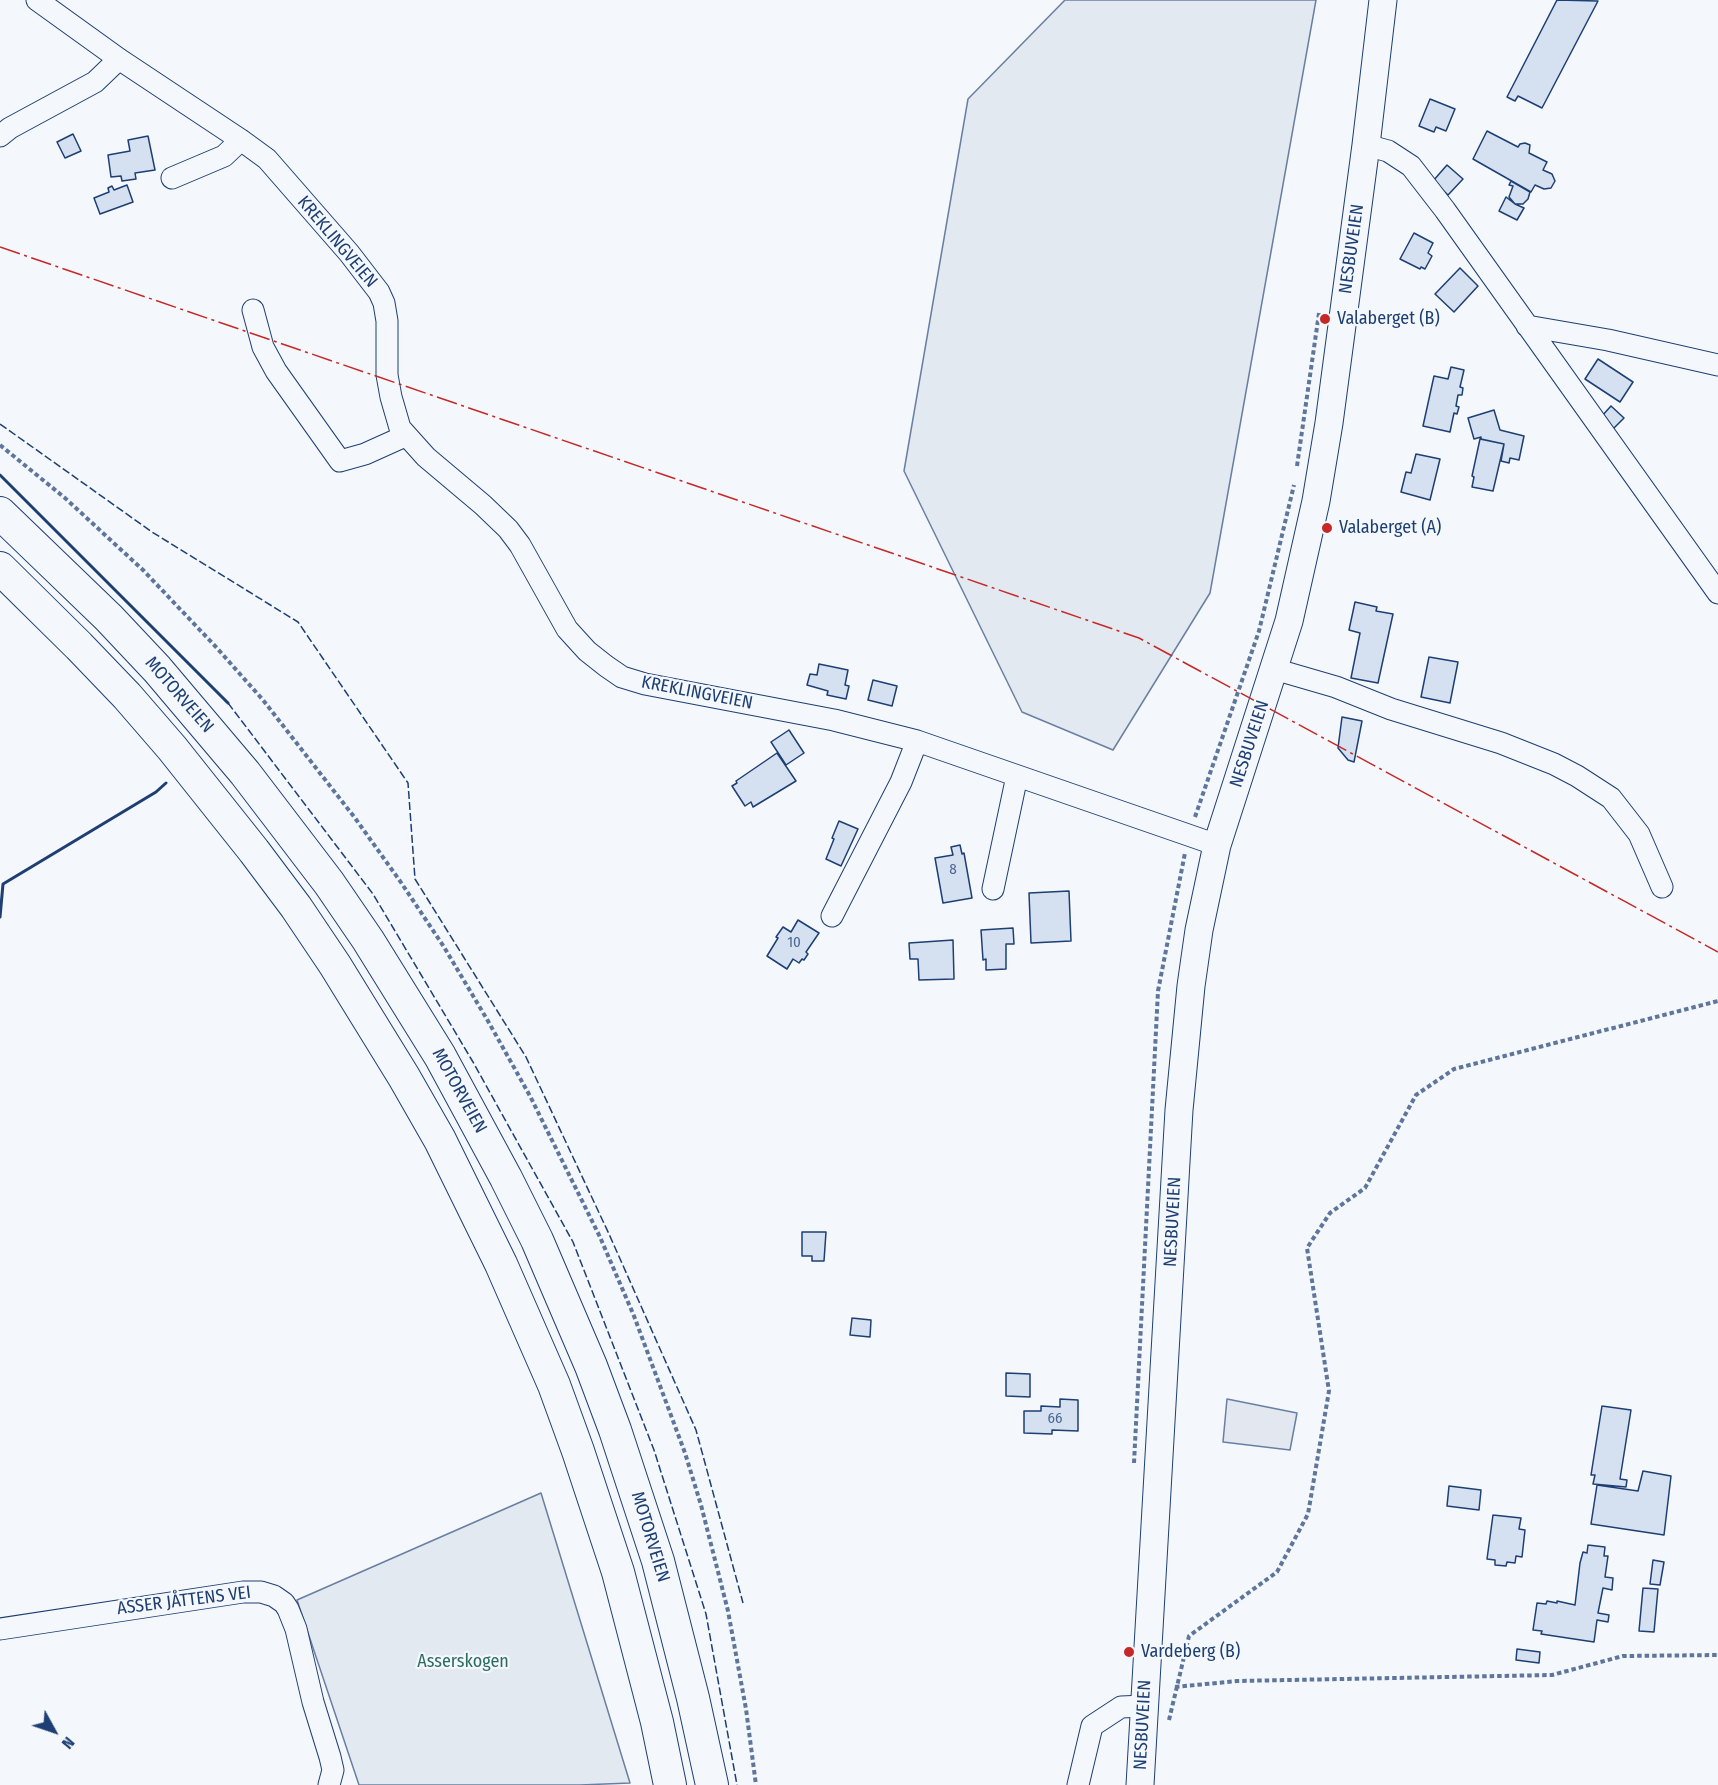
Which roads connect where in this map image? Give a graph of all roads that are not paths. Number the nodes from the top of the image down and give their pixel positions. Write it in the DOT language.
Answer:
graph roads {
  1 [pos="37,0"];
  2 [pos="1383,0"];
  3 [pos="119,59"];
  4 [pos="0,136"];
  5 [pos="241,140"];
  6 [pos="1366,145"];
  7 [pos="172,178"];
  8 [pos="253,310"];
  9 [pos="1527,326"];
  10 [pos="1718,365"];
  11 [pos="405,436"];
  12 [pos="0,513"];
  13 [pos="0,568"];
  14 [pos="1718,593"];
  15 [pos="1274,669"];
  16 [pos="917,741"];
  17 [pos="1017,776"];
  18 [pos="1217,845"];
  19 [pos="1662,887"];
  20 [pos="993,889"];
  21 [pos="832,916"];
  22 [pos="0,1629"];
  23 [pos="1144,1706"];
  24 [pos="329,1785"];
  25 [pos="670,1785"];
  26 [pos="712,1785"];
  27 [pos="1078,1785"];
  28 [pos="1140,1785"];
  1 -- 3 [label="street, KREKLINGVEIEN"];
  2 -- 6 [label="main road, NESBUVEIEN"];
  3 -- 4 [label="street"];
  3 -- 5 [label="street, KREKLINGVEIEN"];
  5 -- 7 [label="street"];
  5 -- 11 [label="street, KREKLINGVEIEN"];
  6 -- 9 [label="street"];
  6 -- 15 [label="main road, NESBUVEIEN"];
  8 -- 11 [label="street"];
  9 -- 10 [label="street"];
  9 -- 14 [label="street"];
  11 -- 16 [label="street, KREKLINGVEIEN"];
  12 -- 26 [label="highway, MOTORVEIEN"];
  13 -- 25 [label="highway"];
  15 -- 18 [label="main road, NESBUVEIEN"];
  15 -- 19 [label="street"];
  16 -- 17 [label="street, KREKLINGVEIEN"];
  16 -- 21 [label="street"];
  17 -- 18 [label="street, KREKLINGVEIEN"];
  17 -- 20 [label="street"];
  18 -- 23 [label="main road, NESBUVEIEN"];
  22 -- 24 [label="street, ASSER JÅTTENS VEI"];
  23 -- 27 [label="street"];
  23 -- 28 [label="main road, NESBUVEIEN"];
}
